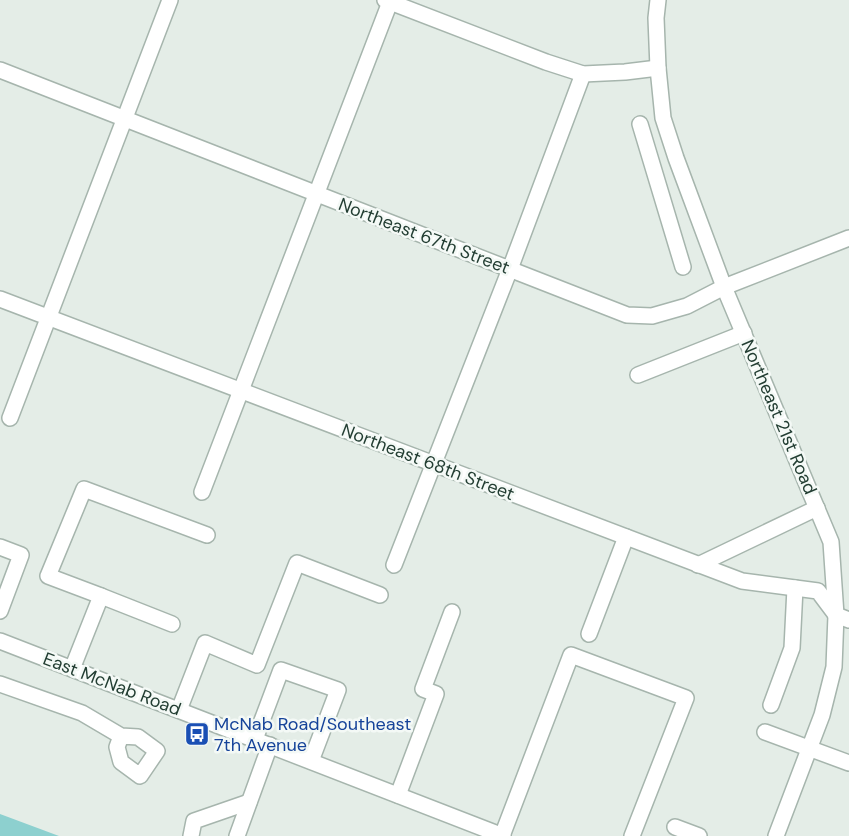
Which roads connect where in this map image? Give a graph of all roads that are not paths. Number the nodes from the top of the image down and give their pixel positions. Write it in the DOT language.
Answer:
graph roads {
  1 [pos="170,0"];
  2 [pos="658,0"];
  3 [pos="395,2"];
  4 [pos="658,68"];
  5 [pos="0,70"];
  6 [pos="583,74"];
  7 [pos="124,119"];
  8 [pos="640,124"];
  9 [pos="687,187"];
  10 [pos="317,195"];
  11 [pos="662,197"];
  12 [pos="849,238"];
  13 [pos="683,268"];
  14 [pos="510,269"];
  15 [pos="724,287"];
  16 [pos="0,300"];
  17 [pos="49,318"];
  18 [pos="744,333"];
  19 [pos="638,375"];
  20 [pos="241,390"];
  21 [pos="10,418"];
  22 [pos="434,464"];
  23 [pos="202,492"];
  24 [pos="817,508"];
  25 [pos="207,535"];
  26 [pos="626,537"];
  27 [pos="0,547"];
  28 [pos="394,565"];
  29 [pos="698,565"];
  30 [pos="795,588"];
  31 [pos="380,595"];
  32 [pos="101,596"];
  33 [pos="0,611"];
  34 [pos="452,612"];
  35 [pos="842,618"];
  36 [pos="172,624"];
  37 [pos="589,634"];
  38 [pos="0,641"];
  39 [pos="72,669"];
  40 [pos="0,684"];
  41 [pos="772,705"];
  42 [pos="180,710"];
  43 [pos="765,732"];
  44 [pos="121,736"];
  45 [pos="254,739"];
  46 [pos="270,745"];
  47 [pos="809,749"];
  48 [pos="311,761"];
  49 [pos="849,764"];
  50 [pos="398,795"];
  51 [pos="249,802"];
  52 [pos="675,827"];
  53 [pos="481,832"];
  54 [pos="190,836"];
  55 [pos="236,836"];
  56 [pos="503,836"];
  57 [pos="632,836"];
  58 [pos="699,836"];
  59 [pos="776,836"];
  1 -- 7 [label="street"];
  2 -- 4 [label="street, Northeast 21st Road"];
  3 -- 6 [label="street"];
  3 -- 10 [label="street"];
  4 -- 6 [label="street"];
  4 -- 9 [label="street, Northeast 21st Road"];
  5 -- 7 [label="street, Northeast 67th Street"];
  6 -- 14 [label="street"];
  7 -- 10 [label="street, Northeast 67th Street"];
  7 -- 17 [label="street"];
  8 -- 11 [label="street"];
  9 -- 11 [label="street"];
  9 -- 15 [label="street, Northeast 21st Road"];
  10 -- 14 [label="street, Northeast 67th Street"];
  10 -- 20 [label="street"];
  11 -- 13 [label="street"];
  12 -- 15 [label="street, Northeast 67th Street"];
  14 -- 15 [label="street, Northeast 67th Street"];
  14 -- 22 [label="street"];
  15 -- 18 [label="street, Northeast 21st Road"];
  16 -- 17 [label="street, Northeast 68th Street"];
  17 -- 20 [label="street, Northeast 68th Street"];
  17 -- 21 [label="street"];
  18 -- 19 [label="street"];
  18 -- 24 [label="street, Northeast 21st Road"];
  20 -- 22 [label="street, Northeast 68th Street"];
  20 -- 23 [label="street"];
  22 -- 26 [label="street, Northeast 68th Street"];
  22 -- 28 [label="street"];
  24 -- 29 [label="street"];
  24 -- 35 [label="street, Northeast 21st Road"];
  25 -- 32 [label="street"];
  26 -- 29 [label="street, Northeast 68th Street"];
  26 -- 37 [label="street"];
  27 -- 33 [label="street"];
  29 -- 30 [label="street, Northeast 68th Street"];
  30 -- 35 [label="street, Northeast 68th Street"];
  30 -- 41 [label="street"];
  31 -- 42 [label="street"];
  32 -- 36 [label="street"];
  32 -- 39 [label="street"];
  34 -- 50 [label="street"];
  35 -- 47 [label="street, Northeast 21st Road"];
  38 -- 39 [label="street, East McNab Road"];
  39 -- 42 [label="street, East McNab Road"];
  40 -- 44 [label="street"];
  42 -- 45 [label="street, East McNab Road"];
  43 -- 47 [label="street"];
  45 -- 46 [label="street, East McNab Road"];
  45 -- 48 [label="street"];
  46 -- 48 [label="street, East McNab Road"];
  46 -- 51 [label="street"];
  47 -- 49 [label="street"];
  47 -- 59 [label="street, Northeast 21st Road"];
  48 -- 50 [label="street, East McNab Road"];
  50 -- 53 [label="street, East McNab Road"];
  51 -- 54 [label="street"];
  51 -- 55 [label="street"];
  52 -- 58 [label="street"];
  53 -- 56 [label="street, East McNab Road"];
  56 -- 57 [label="street"];
}
